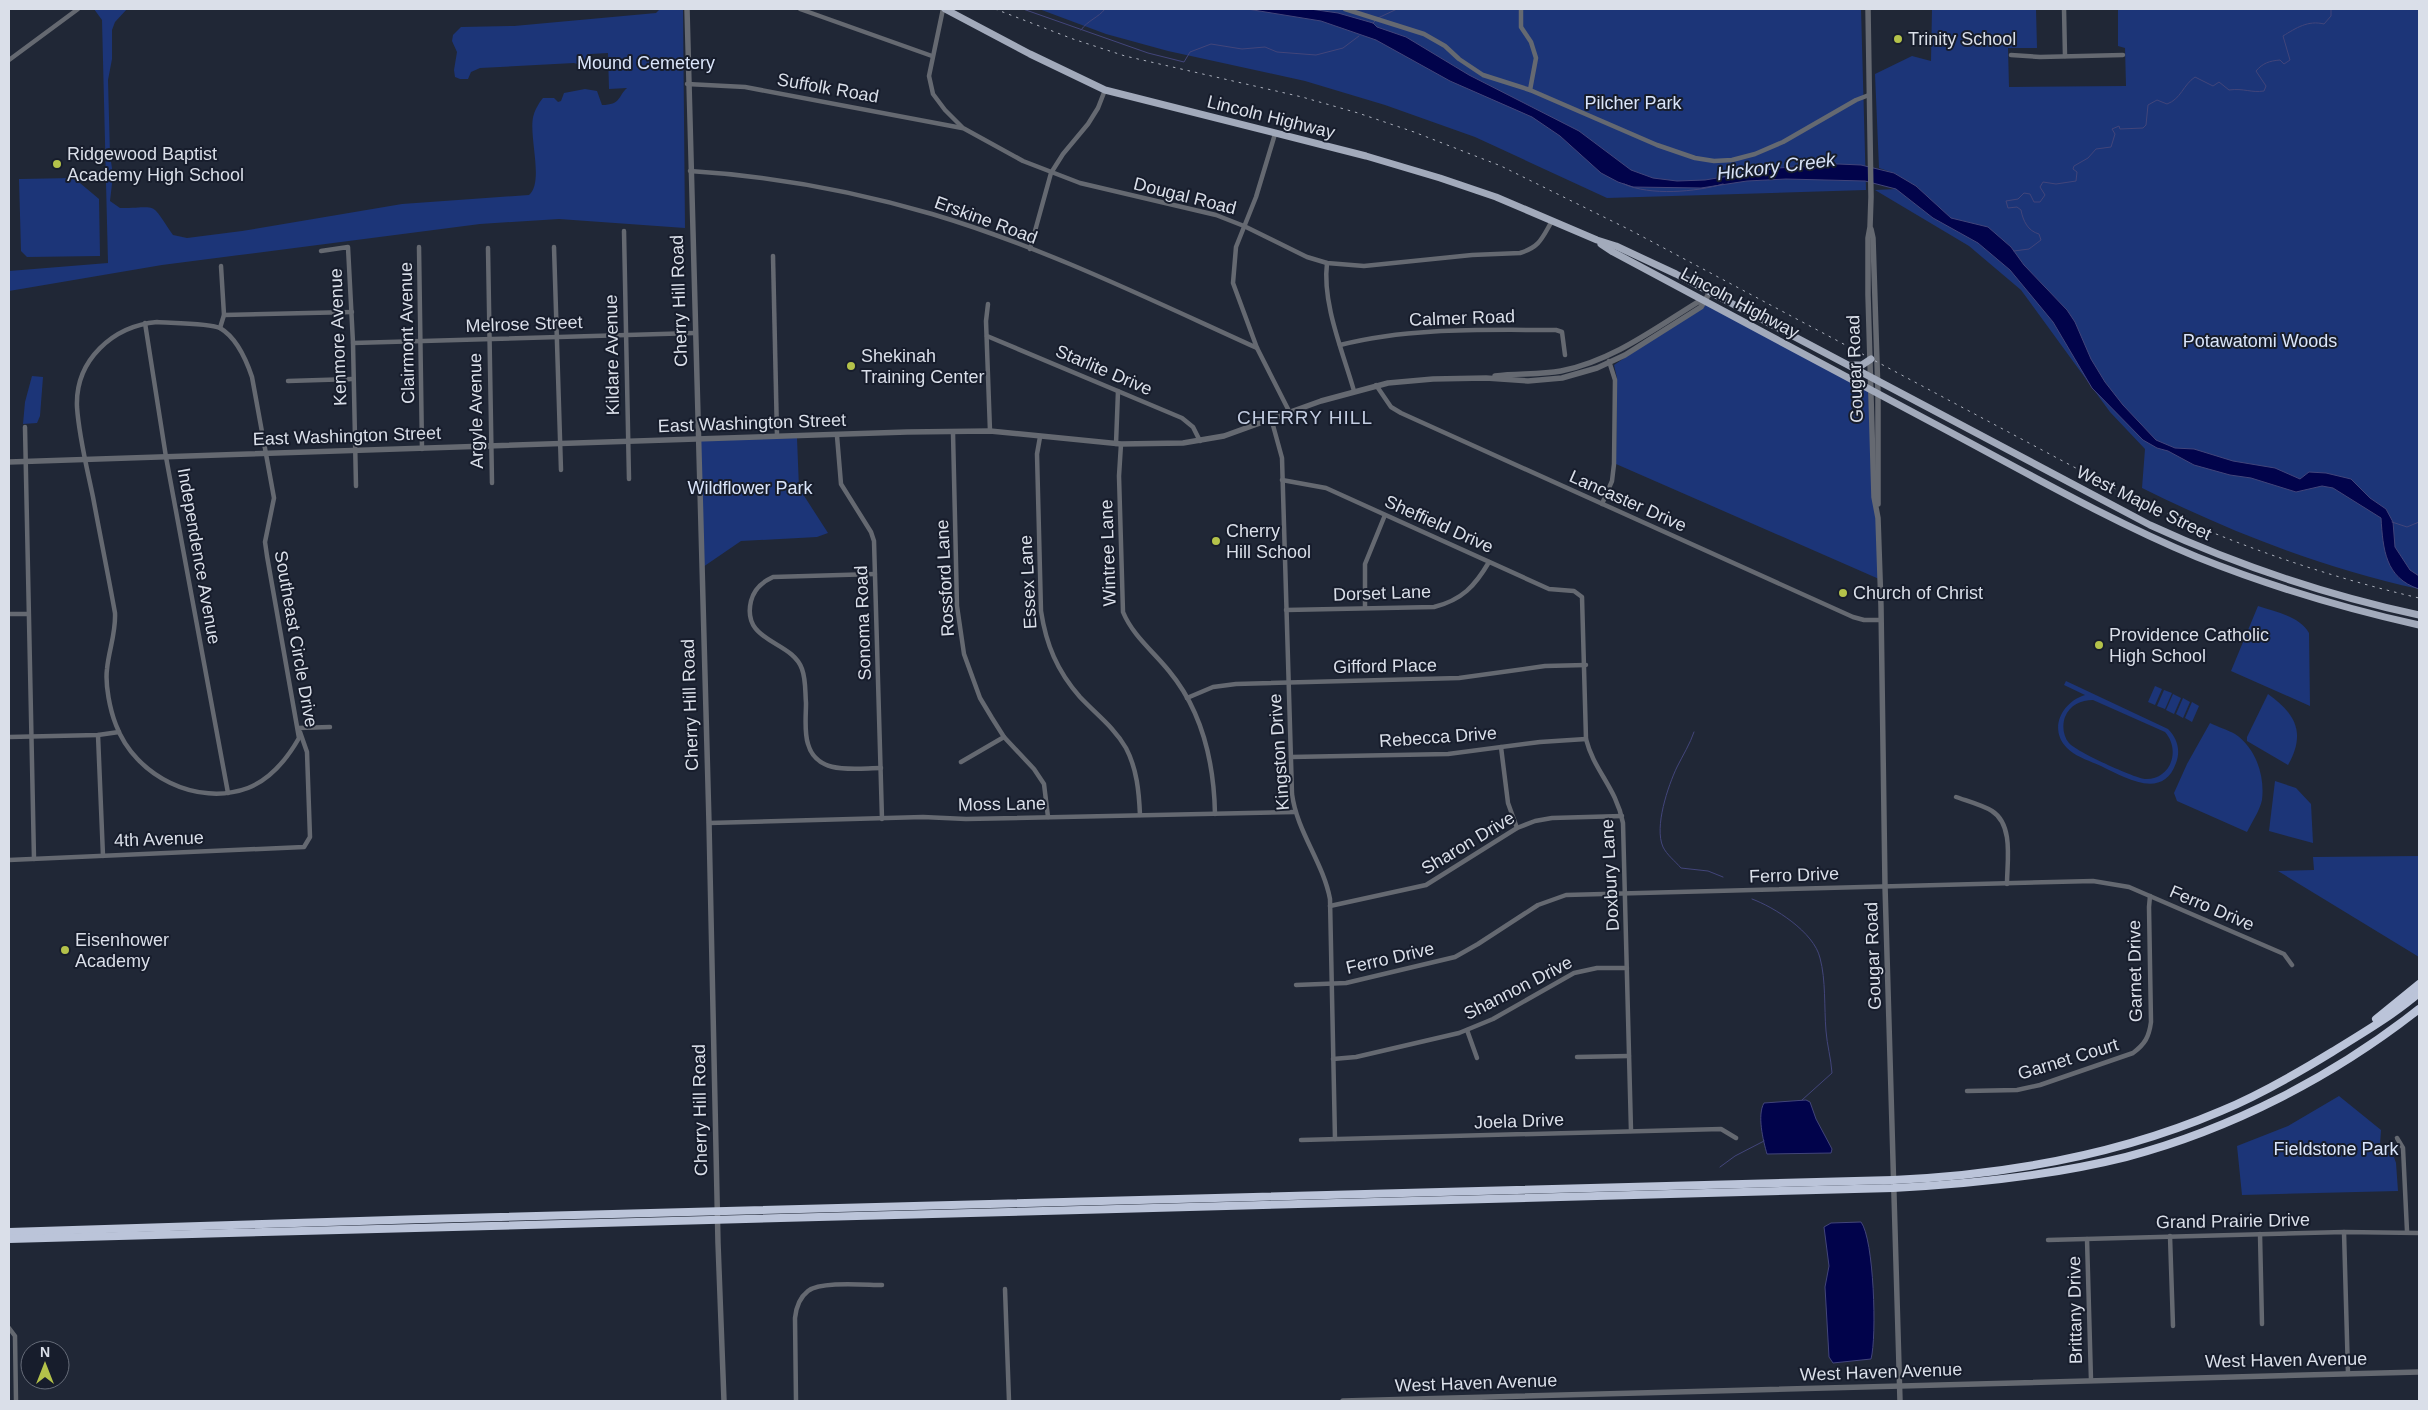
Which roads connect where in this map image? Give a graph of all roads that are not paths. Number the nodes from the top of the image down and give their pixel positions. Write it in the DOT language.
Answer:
graph roads {
  1 [pos="78,9"];
  2 [pos="687,9"];
  3 [pos="800,9"];
  4 [pos="944,9"];
  5 [pos="1345,9"];
  6 [pos="1521,9"];
  7 [pos="1868,9"];
  8 [pos="2064,9"];
  9 [pos="2011,55"];
  10 [pos="2123,55"];
  11 [pos="932,56"];
  12 [pos="2065,56"];
  13 [pos="9,60"];
  14 [pos="688,84"];
  15 [pos="1105,90"];
  16 [pos="1530,90"];
  17 [pos="1869,95"];
  18 [pos="963,128"];
  19 [pos="1275,134"];
  20 [pos="690,171"];
  21 [pos="1052,173"];
  22 [pos="1552,221"];
  23 [pos="1244,226"];
  24 [pos="1870,227"];
  25 [pos="624,231"];
  26 [pos="1596,240"];
  27 [pos="419,247"];
  28 [pos="554,247"];
  29 [pos="488,248"];
  30 [pos="1030,249"];
  31 [pos="321,250"];
  32 [pos="773,256"];
  33 [pos="1327,263"];
  34 [pos="221,266"];
  35 [pos="1710,292"];
  36 [pos="1704,301"];
  37 [pos="988,304"];
  38 [pos="352,312"];
  39 [pos="224,315"];
  40 [pos="145,323"];
  41 [pos="220,328"];
  42 [pos="696,333"];
  43 [pos="625,335"];
  44 [pos="988,336"];
  45 [pos="557,337"];
  46 [pos="489,339"];
  47 [pos="421,341"];
  48 [pos="353,343"];
  49 [pos="1340,345"];
  50 [pos="1256,348"];
  51 [pos="1565,355"];
  52 [pos="1608,356"];
  53 [pos="1871,359"];
  54 [pos="1610,363"];
  55 [pos="1846,364"];
  56 [pos="1486,378"];
  57 [pos="353,379"];
  58 [pos="1875,380"];
  59 [pos="288,381"];
  60 [pos="1376,385"];
  61 [pos="1118,391"];
  62 [pos="1354,391"];
  63 [pos="1875,391"];
  64 [pos="1290,411"];
  65 [pos="1272,418"];
  66 [pos="25,426"];
  67 [pos="990,432"];
  68 [pos="953,433"];
  69 [pos="777,436"];
  70 [pos="837,436"];
  71 [pos="1040,437"];
  72 [pos="699,440"];
  73 [pos="1200,441"];
  74 [pos="628,442"];
  75 [pos="560,444"];
  76 [pos="1119,444"];
  77 [pos="491,446"];
  78 [pos="422,449"];
  79 [pos="355,451"];
  80 [pos="266,454"];
  81 [pos="166,457"];
  82 [pos="86,460"];
  83 [pos="9,462"];
  84 [pos="24,462"];
  85 [pos="561,470"];
  86 [pos="629,479"];
  87 [pos="1282,480"];
  88 [pos="492,483"];
  89 [pos="356,486"];
  90 [pos="1602,504"];
  91 [pos="1385,515"];
  92 [pos="1489,562"];
  93 [pos="875,574"];
  94 [pos="1582,597"];
  95 [pos="1365,607"];
  96 [pos="1286,610"];
  97 [pos="9,614"];
  98 [pos="28,614"];
  99 [pos="2419,615"];
  100 [pos="1881,620"];
  101 [pos="2419,625"];
  102 [pos="1586,665"];
  103 [pos="1287,682"];
  104 [pos="1187,698"];
  105 [pos="330,727"];
  106 [pos="298,728"];
  107 [pos="119,732"];
  108 [pos="98,735"];
  109 [pos="9,737"];
  110 [pos="30,737"];
  111 [pos="1004,737"];
  112 [pos="1586,739"];
  113 [pos="1501,747"];
  114 [pos="1291,757"];
  115 [pos="961,762"];
  116 [pos="881,768"];
  117 [pos="228,793"];
  118 [pos="1956,797"];
  119 [pos="1295,812"];
  120 [pos="1215,814"];
  121 [pos="1140,815"];
  122 [pos="1622,816"];
  123 [pos="1048,817"];
  124 [pos="882,819"];
  125 [pos="709,824"];
  126 [pos="1517,828"];
  127 [pos="103,856"];
  128 [pos="34,859"];
  129 [pos="9,860"];
  130 [pos="2008,884"];
  131 [pos="1885,886"];
  132 [pos="1626,893"];
  133 [pos="2150,896"];
  134 [pos="1330,906"];
  135 [pos="2292,966"];
  136 [pos="1628,968"];
  137 [pos="1331,984"];
  138 [pos="2419,984"];
  139 [pos="1296,985"];
  140 [pos="2419,993"];
  141 [pos="2419,1009"];
  142 [pos="1467,1030"];
  143 [pos="2145,1044"];
  144 [pos="2338,1048"];
  145 [pos="1629,1056"];
  146 [pos="1577,1057"];
  147 [pos="1477,1058"];
  148 [pos="1333,1059"];
  149 [pos="1967,1091"];
  150 [pos="1631,1131"];
  151 [pos="1736,1138"];
  152 [pos="2397,1138"];
  153 [pos="1335,1139"];
  154 [pos="1300,1140"];
  155 [pos="9,1232"];
  156 [pos="2344,1232"];
  157 [pos="2407,1232"];
  158 [pos="2419,1233"];
  159 [pos="2260,1234"];
  160 [pos="2170,1236"];
  161 [pos="9,1239"];
  162 [pos="2087,1239"];
  163 [pos="2048,1240"];
  164 [pos="882,1285"];
  165 [pos="1005,1290"];
  166 [pos="2262,1324"];
  167 [pos="2173,1326"];
  168 [pos="9,1328"];
  169 [pos="2419,1372"];
  170 [pos="2348,1374"];
  171 [pos="2091,1380"];
  172 [pos="1900,1387"];
  173 [pos="16,1401"];
  174 [pos="724,1401"];
  175 [pos="796,1401"];
  176 [pos="1010,1401"];
  177 [pos="1343,1401"];
  178 [pos="1900,1401"];
  1 -- 13 [label="street"];
  2 -- 14 [label="street, Cherry Hill Road"];
  3 -- 11 [label="street"];
  4 -- 11 [label="street, Dougal Road"];
  4 -- 15 [label="main road, Lincoln Highway"];
  5 -- 16 [label="street"];
  6 -- 16 [label="street"];
  7 -- 17 [label="street, Gougar Road"];
  8 -- 12 [label="street"];
  9 -- 12 [label="street"];
  10 -- 12 [label="street"];
  11 -- 18 [label="street, Dougal Road"];
  14 -- 18 [label="street, Suffolk Road"];
  14 -- 20 [label="street, Cherry Hill Road"];
  15 -- 19 [label="main road, Lincoln Highway"];
  15 -- 21 [label="street"];
  16 -- 17 [label="street"];
  17 -- 24 [label="street, Gougar Road"];
  18 -- 21 [label="street, Dougal Road"];
  19 -- 22 [label="main road, Lincoln Highway"];
  19 -- 23 [label="street"];
  20 -- 30 [label="street, Erskine Road"];
  20 -- 42 [label="street, Cherry Hill Road"];
  21 -- 23 [label="street, Dougal Road"];
  21 -- 30 [label="street"];
  22 -- 26 [label="main road, Lincoln Highway"];
  22 -- 33 [label="street, Dougal Road"];
  23 -- 33 [label="street, Dougal Road"];
  23 -- 50 [label="street"];
  24 -- 53 [label="street, Gougar Road"];
  24 -- 58 [label="street, Gougar Road"];
  25 -- 43 [label="street, Kildare Avenue"];
  26 -- 35 [label="main road, Lincoln Highway"];
  26 -- 36 [label="main road, Lincoln Highway"];
  27 -- 47 [label="street, Clairmont Avenue"];
  28 -- 45 [label="street"];
  29 -- 46 [label="street, Argyle Avenue"];
  30 -- 50 [label="street, Erskine Road"];
  31 -- 38 [label="street, Kenmore Avenue"];
  32 -- 69 [label="street"];
  33 -- 49 [label="street"];
  34 -- 39 [label="street"];
  35 -- 36 [label="street, East Washington Street"];
  35 -- 55 [label="main road, Lincoln Highway"];
  36 -- 52 [label="street, East Washington Street"];
  36 -- 54 [label="street, East Washington Street"];
  36 -- 63 [label="main road, Lincoln Highway"];
  37 -- 44 [label="street"];
  38 -- 39 [label="street"];
  38 -- 48 [label="street, Kenmore Avenue"];
  39 -- 41 [label="street"];
  40 -- 41 [label="street, Southeast Circle Drive"];
  40 -- 81 [label="street, Independence Avenue"];
  40 -- 82 [label="street, Southeast Circle Drive"];
  41 -- 80 [label="street, Southeast Circle Drive"];
  42 -- 43 [label="street, Melrose Street"];
  42 -- 72 [label="street, Cherry Hill Road"];
  43 -- 45 [label="street, Melrose Street"];
  43 -- 74 [label="street, Kildare Avenue"];
  44 -- 61 [label="street, Starlite Drive"];
  44 -- 67 [label="street"];
  45 -- 46 [label="street, Melrose Street"];
  45 -- 75 [label="street"];
  46 -- 47 [label="street, Melrose Street"];
  46 -- 77 [label="street, Argyle Avenue"];
  47 -- 48 [label="street, Melrose Street"];
  47 -- 78 [label="street, Clairmont Avenue"];
  48 -- 57 [label="street, Kenmore Avenue"];
  49 -- 51 [label="street, Calmer Road"];
  49 -- 62 [label="street"];
  50 -- 64 [label="street"];
  52 -- 54 [label="street"];
  52 -- 56 [label="street, East Washington Street"];
  53 -- 55 [label="main road"];
  53 -- 58 [label="street, Gougar Road"];
  54 -- 56 [label="street, East Washington Street"];
  54 -- 90 [label="street"];
  55 -- 58 [label="main road, Lincoln Highway"];
  56 -- 60 [label="street, East Washington Street"];
  57 -- 59 [label="street"];
  57 -- 79 [label="street, Kenmore Avenue"];
  58 -- 63 [label="street, Gougar Road"];
  58 -- 99 [label="main road, West Maple Street"];
  60 -- 62 [label="street, East Washington Street"];
  60 -- 90 [label="street, Lancaster Drive"];
  61 -- 73 [label="street, Starlite Drive"];
  61 -- 76 [label="street, Wintree Lane"];
  62 -- 64 [label="street, East Washington Street"];
  63 -- 100 [label="street, Gougar Road"];
  63 -- 101 [label="main road, West Maple Street"];
  64 -- 65 [label="street, East Washington Street"];
  65 -- 73 [label="street, East Washington Street"];
  65 -- 87 [label="street, Kingston Drive"];
  66 -- 84 [label="street"];
  67 -- 68 [label="street, East Washington Street"];
  67 -- 71 [label="street, East Washington Street"];
  68 -- 70 [label="street, East Washington Street"];
  68 -- 111 [label="street, Rossford Lane"];
  69 -- 70 [label="street, East Washington Street"];
  69 -- 72 [label="street, East Washington Street"];
  70 -- 93 [label="street, Sonoma Road"];
  71 -- 76 [label="street, East Washington Street"];
  71 -- 121 [label="street, Essex Lane"];
  72 -- 74 [label="street, East Washington Street"];
  72 -- 125 [label="street, Cherry Hill Road"];
  73 -- 76 [label="street, East Washington Street"];
  74 -- 75 [label="street, East Washington Street"];
  74 -- 86 [label="street, Kildare Avenue"];
  75 -- 77 [label="street, East Washington Street"];
  75 -- 85 [label="street"];
  76 -- 104 [label="street, Wintree Lane"];
  77 -- 78 [label="street, East Washington Street"];
  77 -- 88 [label="street, Argyle Avenue"];
  78 -- 79 [label="street, East Washington Street"];
  79 -- 80 [label="street, East Washington Street"];
  79 -- 89 [label="street, Kenmore Avenue"];
  80 -- 81 [label="street, East Washington Street"];
  80 -- 106 [label="street, Southeast Circle Drive"];
  81 -- 82 [label="street, East Washington Street"];
  81 -- 117 [label="street, Independence Avenue"];
  82 -- 84 [label="street, East Washington Street"];
  82 -- 107 [label="street, Southeast Circle Drive"];
  83 -- 84 [label="street, East Washington Street"];
  84 -- 98 [label="street"];
  87 -- 91 [label="street, Sheffield Drive"];
  87 -- 96 [label="street, Kingston Drive"];
  90 -- 100 [label="street, Lancaster Drive"];
  91 -- 92 [label="street, Sheffield Drive"];
  91 -- 95 [label="street"];
  92 -- 94 [label="street, Sheffield Drive"];
  92 -- 95 [label="street, Dorset Lane"];
  93 -- 116 [label="street, Sonoma Road"];
  93 -- 116 [label="street"];
  94 -- 102 [label="street, Doxbury Lane"];
  95 -- 96 [label="street, Dorset Lane"];
  96 -- 103 [label="street, Kingston Drive"];
  97 -- 98 [label="street"];
  98 -- 110 [label="street"];
  100 -- 131 [label="street, Gougar Road"];
  102 -- 103 [label="street, Gifford Place"];
  102 -- 112 [label="street, Doxbury Lane"];
  103 -- 104 [label="street, Gifford Place"];
  103 -- 114 [label="street, Kingston Drive"];
  104 -- 120 [label="street, Wintree Lane"];
  105 -- 106 [label="street"];
  106 -- 117 [label="street, Southeast Circle Drive"];
  106 -- 127 [label="street, 4th Avenue"];
  107 -- 108 [label="street"];
  107 -- 117 [label="street, Southeast Circle Drive"];
  108 -- 110 [label="street"];
  108 -- 127 [label="street"];
  109 -- 110 [label="street"];
  110 -- 128 [label="street"];
  111 -- 115 [label="street"];
  111 -- 123 [label="street, Rossford Lane"];
  112 -- 113 [label="street, Rebecca Drive"];
  112 -- 122 [label="street, Doxbury Lane"];
  113 -- 114 [label="street, Rebecca Drive"];
  113 -- 126 [label="street"];
  114 -- 119 [label="street, Kingston Drive"];
  116 -- 124 [label="street, Sonoma Road"];
  118 -- 130 [label="street"];
  119 -- 120 [label="street, Moss Lane"];
  119 -- 134 [label="street, Kingston Drive"];
  120 -- 121 [label="street, Moss Lane"];
  121 -- 123 [label="street, Moss Lane"];
  122 -- 126 [label="street, Sharon Drive"];
  122 -- 132 [label="street, Doxbury Lane"];
  123 -- 124 [label="street, Moss Lane"];
  124 -- 125 [label="street, Moss Lane"];
  125 -- 174 [label="street, Cherry Hill Road"];
  126 -- 134 [label="street, Sharon Drive"];
  127 -- 128 [label="street, 4th Avenue"];
  128 -- 129 [label="street, 4th Avenue"];
  130 -- 131 [label="street, Ferro Drive"];
  130 -- 133 [label="street, Ferro Drive"];
  131 -- 132 [label="street, Ferro Drive"];
  131 -- 172 [label="street, Gougar Road"];
  132 -- 136 [label="street, Doxbury Lane"];
  132 -- 137 [label="street, Ferro Drive"];
  133 -- 135 [label="street, Ferro Drive"];
  133 -- 143 [label="street, Garnet Drive"];
  134 -- 137 [label="street, Kingston Drive"];
  136 -- 142 [label="street, Shannon Drive"];
  136 -- 145 [label="street, Doxbury Lane"];
  137 -- 139 [label="street, Ferro Drive"];
  137 -- 148 [label="street, Kingston Drive"];
  138 -- 144 [label="highway"];
  140 -- 144 [label="highway"];
  141 -- 161 [label="highway"];
  142 -- 147 [label="street"];
  142 -- 148 [label="street, Shannon Drive"];
  143 -- 149 [label="street, Garnet Court"];
  144 -- 155 [label="highway"];
  145 -- 146 [label="street"];
  145 -- 150 [label="street, Doxbury Lane"];
  148 -- 153 [label="street, Kingston Drive"];
  150 -- 151 [label="street, Joela Drive"];
  150 -- 153 [label="street, Joela Drive"];
  152 -- 157 [label="street"];
  153 -- 154 [label="street, Joela Drive"];
  156 -- 157 [label="street, Grand Prairie Drive"];
  156 -- 159 [label="street, Grand Prairie Drive"];
  156 -- 170 [label="street"];
  157 -- 158 [label="street, Grand Prairie Drive"];
  159 -- 160 [label="street, Grand Prairie Drive"];
  159 -- 166 [label="street"];
  160 -- 162 [label="street, Grand Prairie Drive"];
  160 -- 167 [label="street"];
  162 -- 163 [label="street, Grand Prairie Drive"];
  162 -- 171 [label="street, Brittany Drive"];
  164 -- 175 [label="street"];
  165 -- 176 [label="street"];
  168 -- 173 [label="street"];
  169 -- 170 [label="street, West Haven Avenue"];
  170 -- 171 [label="street, West Haven Avenue"];
  171 -- 172 [label="street, West Haven Avenue"];
  172 -- 177 [label="street, West Haven Avenue"];
  172 -- 178 [label="street, Gougar Road"];
}
